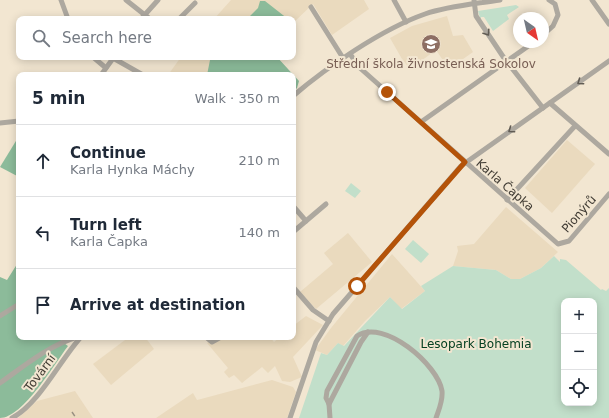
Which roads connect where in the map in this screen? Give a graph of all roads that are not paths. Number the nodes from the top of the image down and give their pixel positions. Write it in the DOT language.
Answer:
graph roads {
  1 [pos="61,0"];
  2 [pos="126,0"];
  3 [pos="158,0"];
  4 [pos="394,0"];
  5 [pos="500,0"];
  6 [pos="549,0"];
  7 [pos="592,0"];
  8 [pos="474,2"];
  9 [pos="195,3"];
  10 [pos="312,7"];
  11 [pos="67,16"];
  12 [pos="141,16"];
  13 [pos="143,16"];
  14 [pos="182,16"];
  15 [pos="406,22"];
  16 [pos="609,24"];
  17 [pos="549,30"];
  18 [pos="525,48"];
  19 [pos="350,54"];
  20 [pos="343,58"];
  21 [pos="97,60"];
  22 [pos="112,60"];
  23 [pos="117,60"];
  24 [pos="507,61"];
  25 [pos="609,61"];
  26 [pos="106,68"];
  27 [pos="103,72"];
  28 [pos="137,72"];
  29 [pos="296,94"];
  30 [pos="550,103"];
  31 [pos="543,108"];
  32 [pos="16,121"];
  33 [pos="421,122"];
  34 [pos="0,123"];
  35 [pos="575,126"];
  36 [pos="609,154"];
  37 [pos="465,162"];
  38 [pos="609,194"];
  39 [pos="507,200"];
  40 [pos="326,204"];
  41 [pos="296,209"];
  42 [pos="306,221"];
  43 [pos="296,229"];
  44 [pos="563,244"];
  45 [pos="296,290"];
  46 [pos="16,306"];
  47 [pos="0,316"];
  48 [pos="329,321"];
  49 [pos="67,340"];
  50 [pos="78,340"];
  51 [pos="0,383"];
  52 [pos="12,418"];
  53 [pos="290,418"];
  54 [pos="330,418"];
  55 [pos="436,418"];
  1 -- 11 [label="street"];
  2 -- 12 [label="street"];
  3 -- 13 [label="street"];
  4 -- 15 [label="street"];
  5 -- 8 [label="street"];
  6 -- 17 [label="street"];
  7 -- 16 [label="street"];
  8 -- 15 [label="street"];
  8 -- 24 [label="street, one-way"];
  9 -- 14 [label="street"];
  10 -- 20 [label="street"];
  15 -- 19 [label="street"];
  18 -- 24 [label="street"];
  19 -- 20 [label="street"];
  19 -- 33 [label="street, Karla Čapka"];
  20 -- 29 [label="street"];
  21 -- 26 [label="street"];
  22 -- 26 [label="street"];
  23 -- 28 [label="street"];
  24 -- 31 [label="street"];
  24 -- 33 [label="street"];
  25 -- 30 [label="street, one-way"];
  26 -- 27 [label="street"];
  30 -- 31 [label="street"];
  30 -- 35 [label="street"];
  31 -- 37 [label="street, one-way"];
  32 -- 34 [label="street"];
  33 -- 37 [label="street, Karla Čapka"];
  35 -- 36 [label="street"];
  35 -- 39 [label="street"];
  37 -- 39 [label="street, Karla Čapka"];
  37 -- 48 [label="street"];
  38 -- 44 [label="street, Pionýrů"];
  39 -- 44 [label="street, Karla Čapka"];
  40 -- 42 [label="street"];
  41 -- 42 [label="street"];
  42 -- 43 [label="street"];
  45 -- 48 [label="street"];
  46 -- 47 [label="street"];
  48 -- 53 [label="street"];
  49 -- 51 [label="street, Tovární"];
  50 -- 52 [label="street, Tovární"];
  54 -- 55 [label="street"];
}
